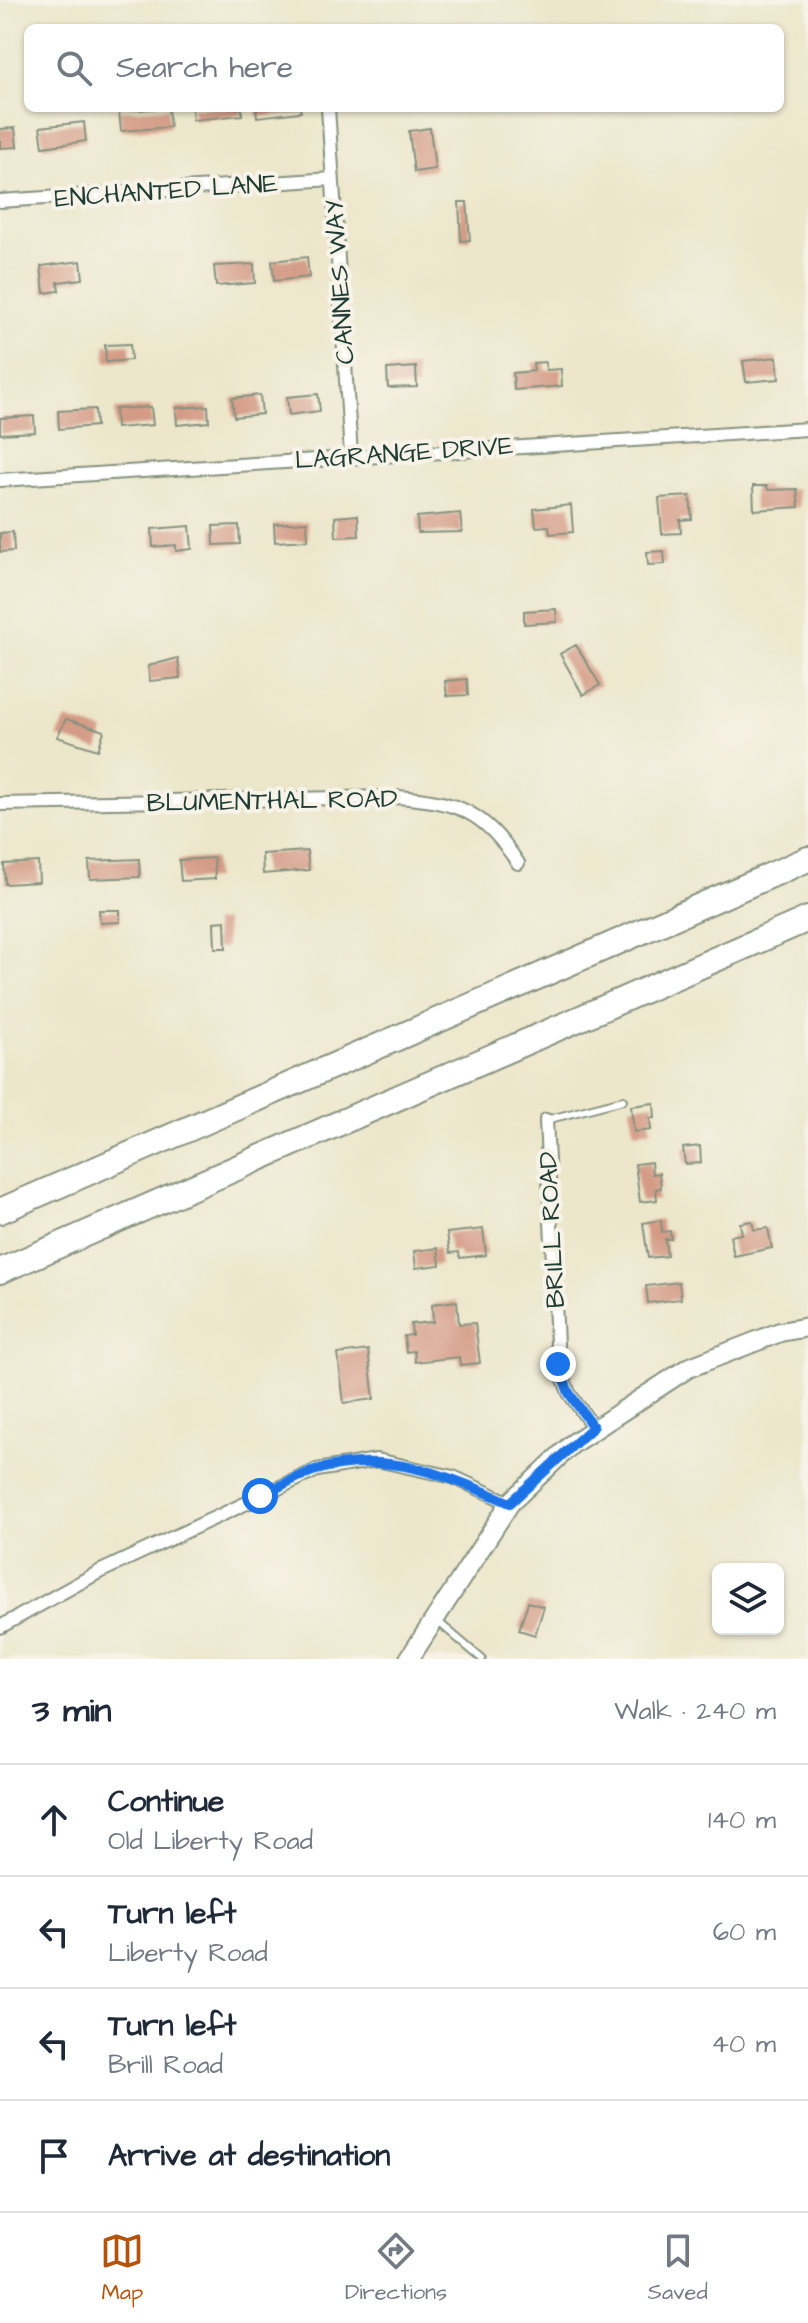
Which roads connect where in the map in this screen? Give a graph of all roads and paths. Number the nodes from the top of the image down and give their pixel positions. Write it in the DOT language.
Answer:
graph roads {
  1 [pos="328,112"];
  2 [pos="332,179"];
  3 [pos="0,201"];
  4 [pos="808,429"];
  5 [pos="351,455"];
  6 [pos="0,480"];
  7 [pos="0,804"];
  8 [pos="808,859"];
  9 [pos="518,863"];
  10 [pos="808,919"];
  11 [pos="623,1100"];
  12 [pos="546,1120"];
  13 [pos="0,1211"];
  14 [pos="0,1271"];
  15 [pos="808,1327"];
  16 [pos="593,1427"];
  17 [pos="510,1503"];
  18 [pos="435,1620"];
  19 [pos="0,1627"];
  20 [pos="409,1659"];
  21 [pos="482,1659"];
  1 -- 2 [label="street, CANNES WAY"];
  2 -- 3 [label="street, ENCHANTED LANE"];
  2 -- 5 [label="street, CANNES WAY"];
  4 -- 5 [label="street, LAGRANGE DRIVE"];
  5 -- 6 [label="street, LAGRANGE DRIVE"];
  7 -- 9 [label="street, BLUMENTHAL ROAD"];
  8 -- 13 [label="highway"];
  10 -- 14 [label="highway"];
  11 -- 12 [label="lane"];
  12 -- 16 [label="street, BRILL ROAD"];
  15 -- 16 [label="street"];
  16 -- 17 [label="street"];
  17 -- 18 [label="street"];
  17 -- 19 [label="street"];
  18 -- 20 [label="street"];
  18 -- 21 [label="lane"];
}
